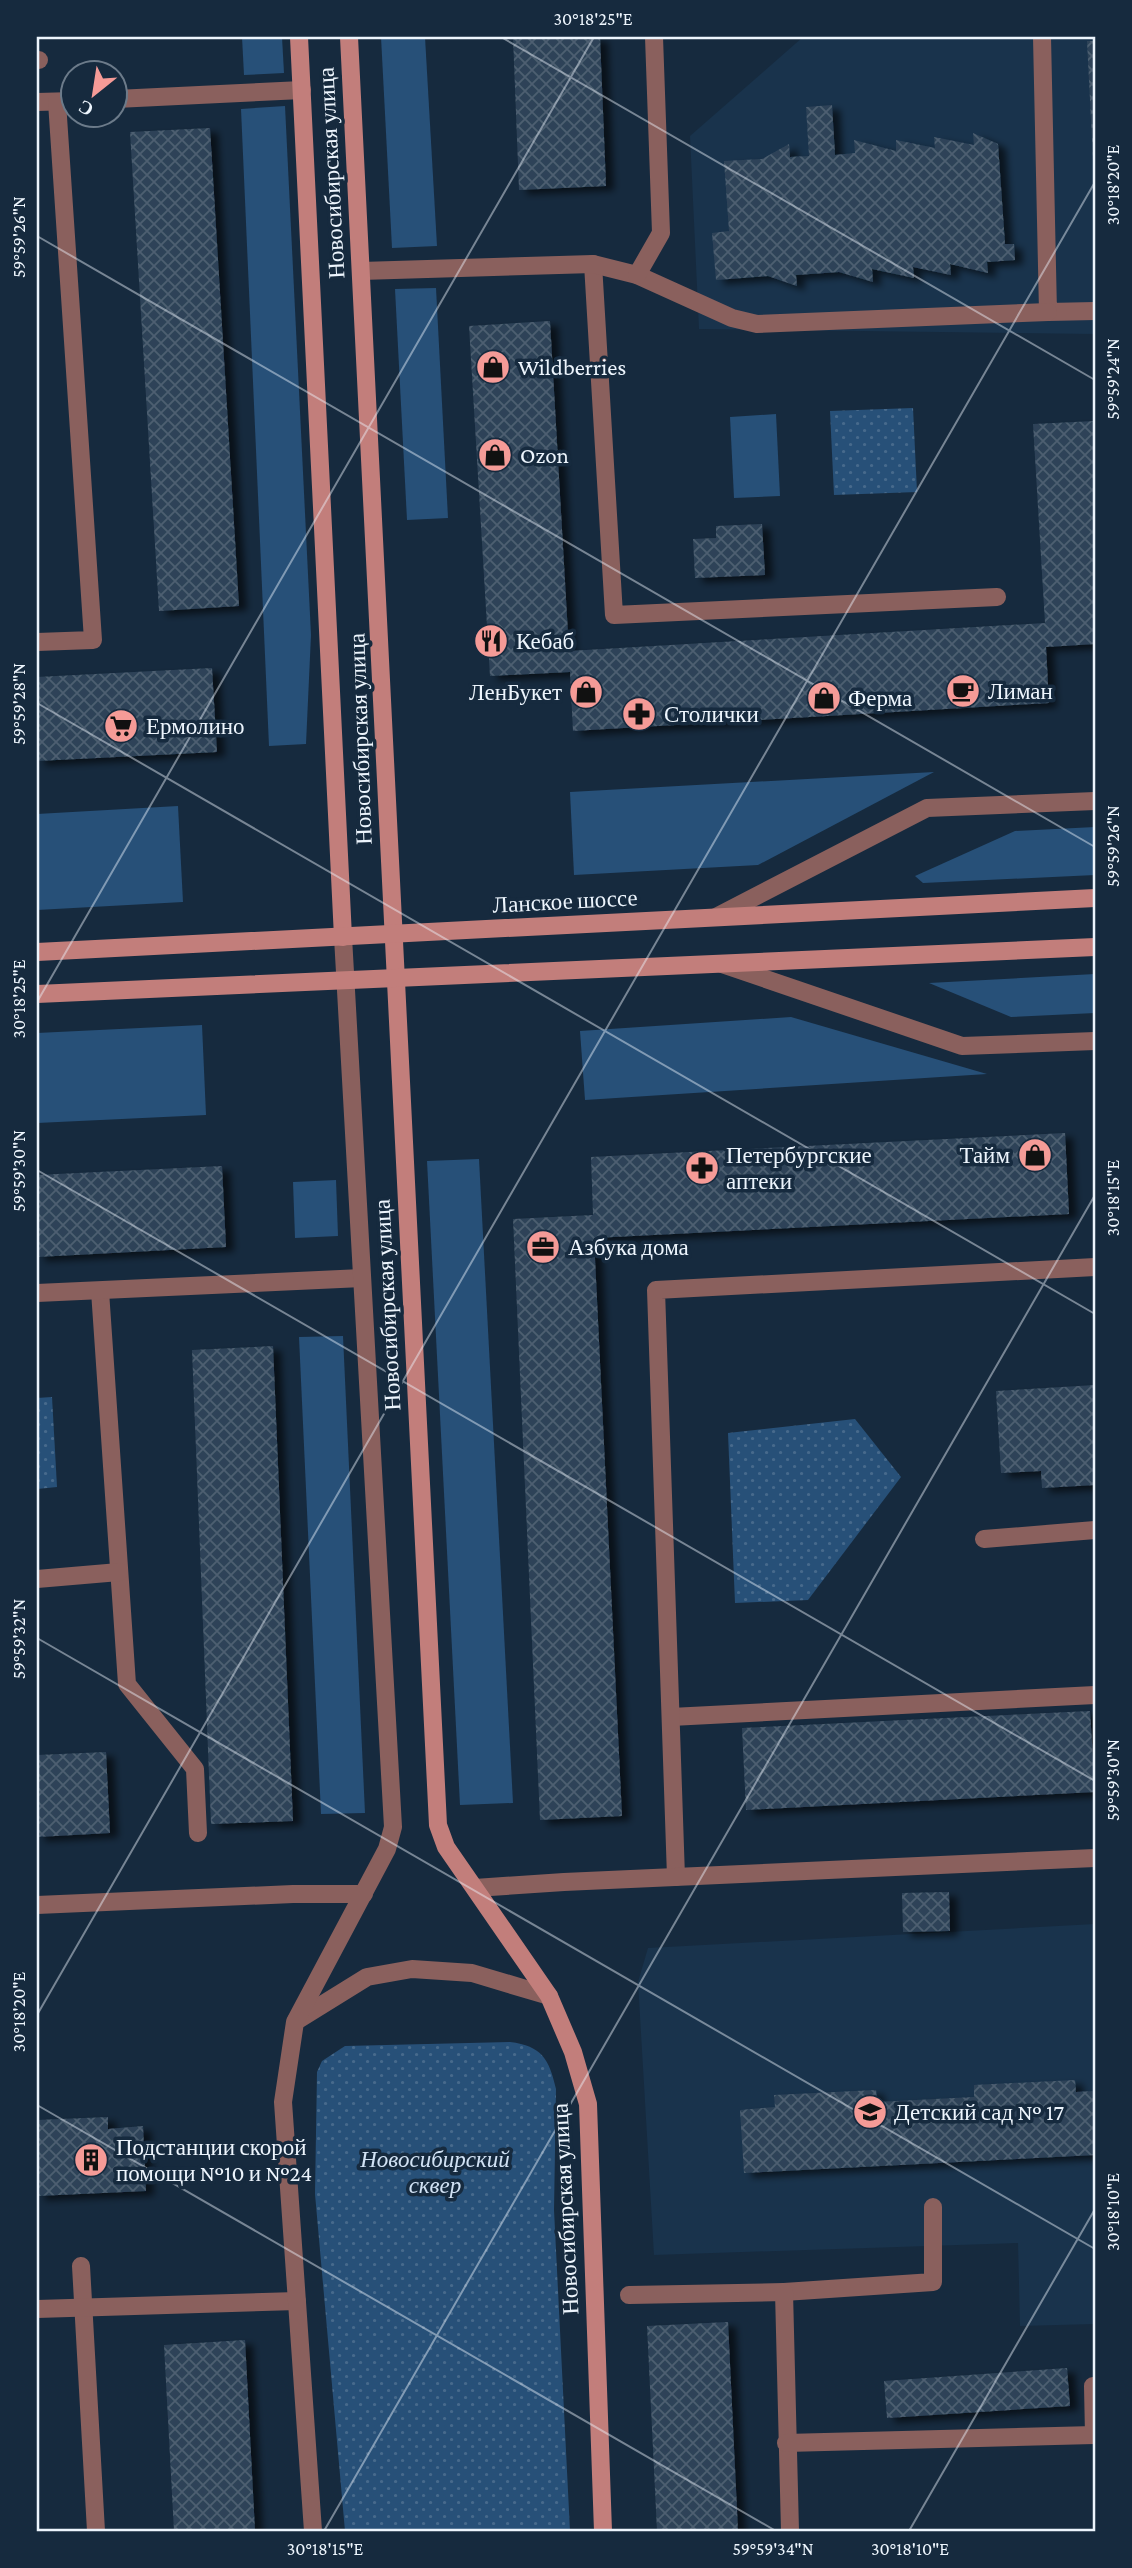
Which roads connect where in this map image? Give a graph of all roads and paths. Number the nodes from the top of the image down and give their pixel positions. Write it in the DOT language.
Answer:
graph roads {
  1 [pos="299,37"];
  2 [pos="349,37"];
  3 [pos="654,37"];
  4 [pos="1042,37"];
  5 [pos="302,90"];
  6 [pos="130,98"];
  7 [pos="60,101"];
  8 [pos="37,102"];
  9 [pos="67,130"];
  10 [pos="593,264"];
  11 [pos="361,271"];
  12 [pos="637,275"];
  13 [pos="1095,311"];
  14 [pos="1048,312"];
  15 [pos="997,597"];
  16 [pos="37,642"];
  17 [pos="1095,801"];
  18 [pos="1095,898"];
  19 [pos="714,918"];
  20 [pos="393,935"];
  21 [pos="343,937"];
  22 [pos="1095,947"];
  23 [pos="37,952"];
  24 [pos="719,963"];
  25 [pos="395,979"];
  26 [pos="345,981"];
  27 [pos="37,994"];
  28 [pos="1095,1041"];
  29 [pos="1095,1267"];
  30 [pos="362,1278"];
  31 [pos="100,1291"];
  32 [pos="37,1293"];
  33 [pos="1095,1531"];
  34 [pos="984,1539"];
  35 [pos="119,1572"];
  36 [pos="37,1579"];
  37 [pos="1095,1695"];
  38 [pos="671,1717"];
  39 [pos="198,1833"];
  40 [pos="1095,1858"];
  41 [pos="676,1877"];
  42 [pos="475,1888"];
  43 [pos="363,1894"];
  44 [pos="37,1905"];
  45 [pos="549,1996"];
  46 [pos="295,2022"];
  47 [pos="933,2207"];
  48 [pos="81,2266"];
  49 [pos="784,2292"];
  50 [pos="629,2295"];
  51 [pos="297,2301"];
  52 [pos="84,2306"];
  53 [pos="37,2309"];
  54 [pos="1095,2386"];
  55 [pos="786,2442"];
  56 [pos="96,2531"];
  57 [pos="313,2531"];
  58 [pos="603,2531"];
  59 [pos="790,2531"];
  1 -- 5 [label="street, Новосибирская улица"];
  2 -- 11 [label="street, Новосибирская улица"];
  3 -- 12 [label="street"];
  4 -- 14 [label="street"];
  5 -- 6 [label="street"];
  5 -- 21 [label="street, Новосибирская улица"];
  7 -- 8 [label="street"];
  9 -- 16 [label="street"];
  10 -- 11 [label="street"];
  10 -- 12 [label="street"];
  10 -- 15 [label="street"];
  11 -- 20 [label="street, Новосибирская улица"];
  12 -- 14 [label="street"];
  13 -- 14 [label="street"];
  17 -- 19 [label="street"];
  18 -- 19 [label="street, Ланское шоссе"];
  19 -- 20 [label="street, Ланское шоссе"];
  20 -- 21 [label="street, Ланское шоссе"];
  20 -- 25 [label="street, Новосибирская улица"];
  21 -- 23 [label="street, Ланское шоссе"];
  21 -- 26 [label="street, Новосибирская улица"];
  22 -- 24 [label="street"];
  24 -- 25 [label="street"];
  24 -- 28 [label="street"];
  25 -- 26 [label="street"];
  25 -- 42 [label="street, Новосибирская улица"];
  26 -- 27 [label="street"];
  26 -- 30 [label="street, Новосибирская улица"];
  29 -- 38 [label="street"];
  30 -- 31 [label="street"];
  30 -- 43 [label="street, Новосибирская улица"];
  31 -- 32 [label="street"];
  31 -- 35 [label="street"];
  33 -- 34 [label="street"];
  35 -- 36 [label="street"];
  35 -- 39 [label="street"];
  37 -- 38 [label="street"];
  38 -- 41 [label="street"];
  40 -- 41 [label="street"];
  41 -- 42 [label="street"];
  42 -- 45 [label="street, Новосибирская улица"];
  43 -- 44 [label="street"];
  43 -- 46 [label="street, Новосибирская улица"];
  45 -- 46 [label="street"];
  45 -- 58 [label="street, Новосибирская улица"];
  46 -- 51 [label="street, Новосибирская улица"];
  47 -- 49 [label="street"];
  48 -- 52 [label="street"];
  49 -- 50 [label="street"];
  49 -- 55 [label="street"];
  51 -- 52 [label="street"];
  51 -- 57 [label="street, Новосибирская улица"];
  52 -- 53 [label="street"];
  52 -- 56 [label="street"];
  54 -- 55 [label="street"];
  55 -- 59 [label="street"];
}
